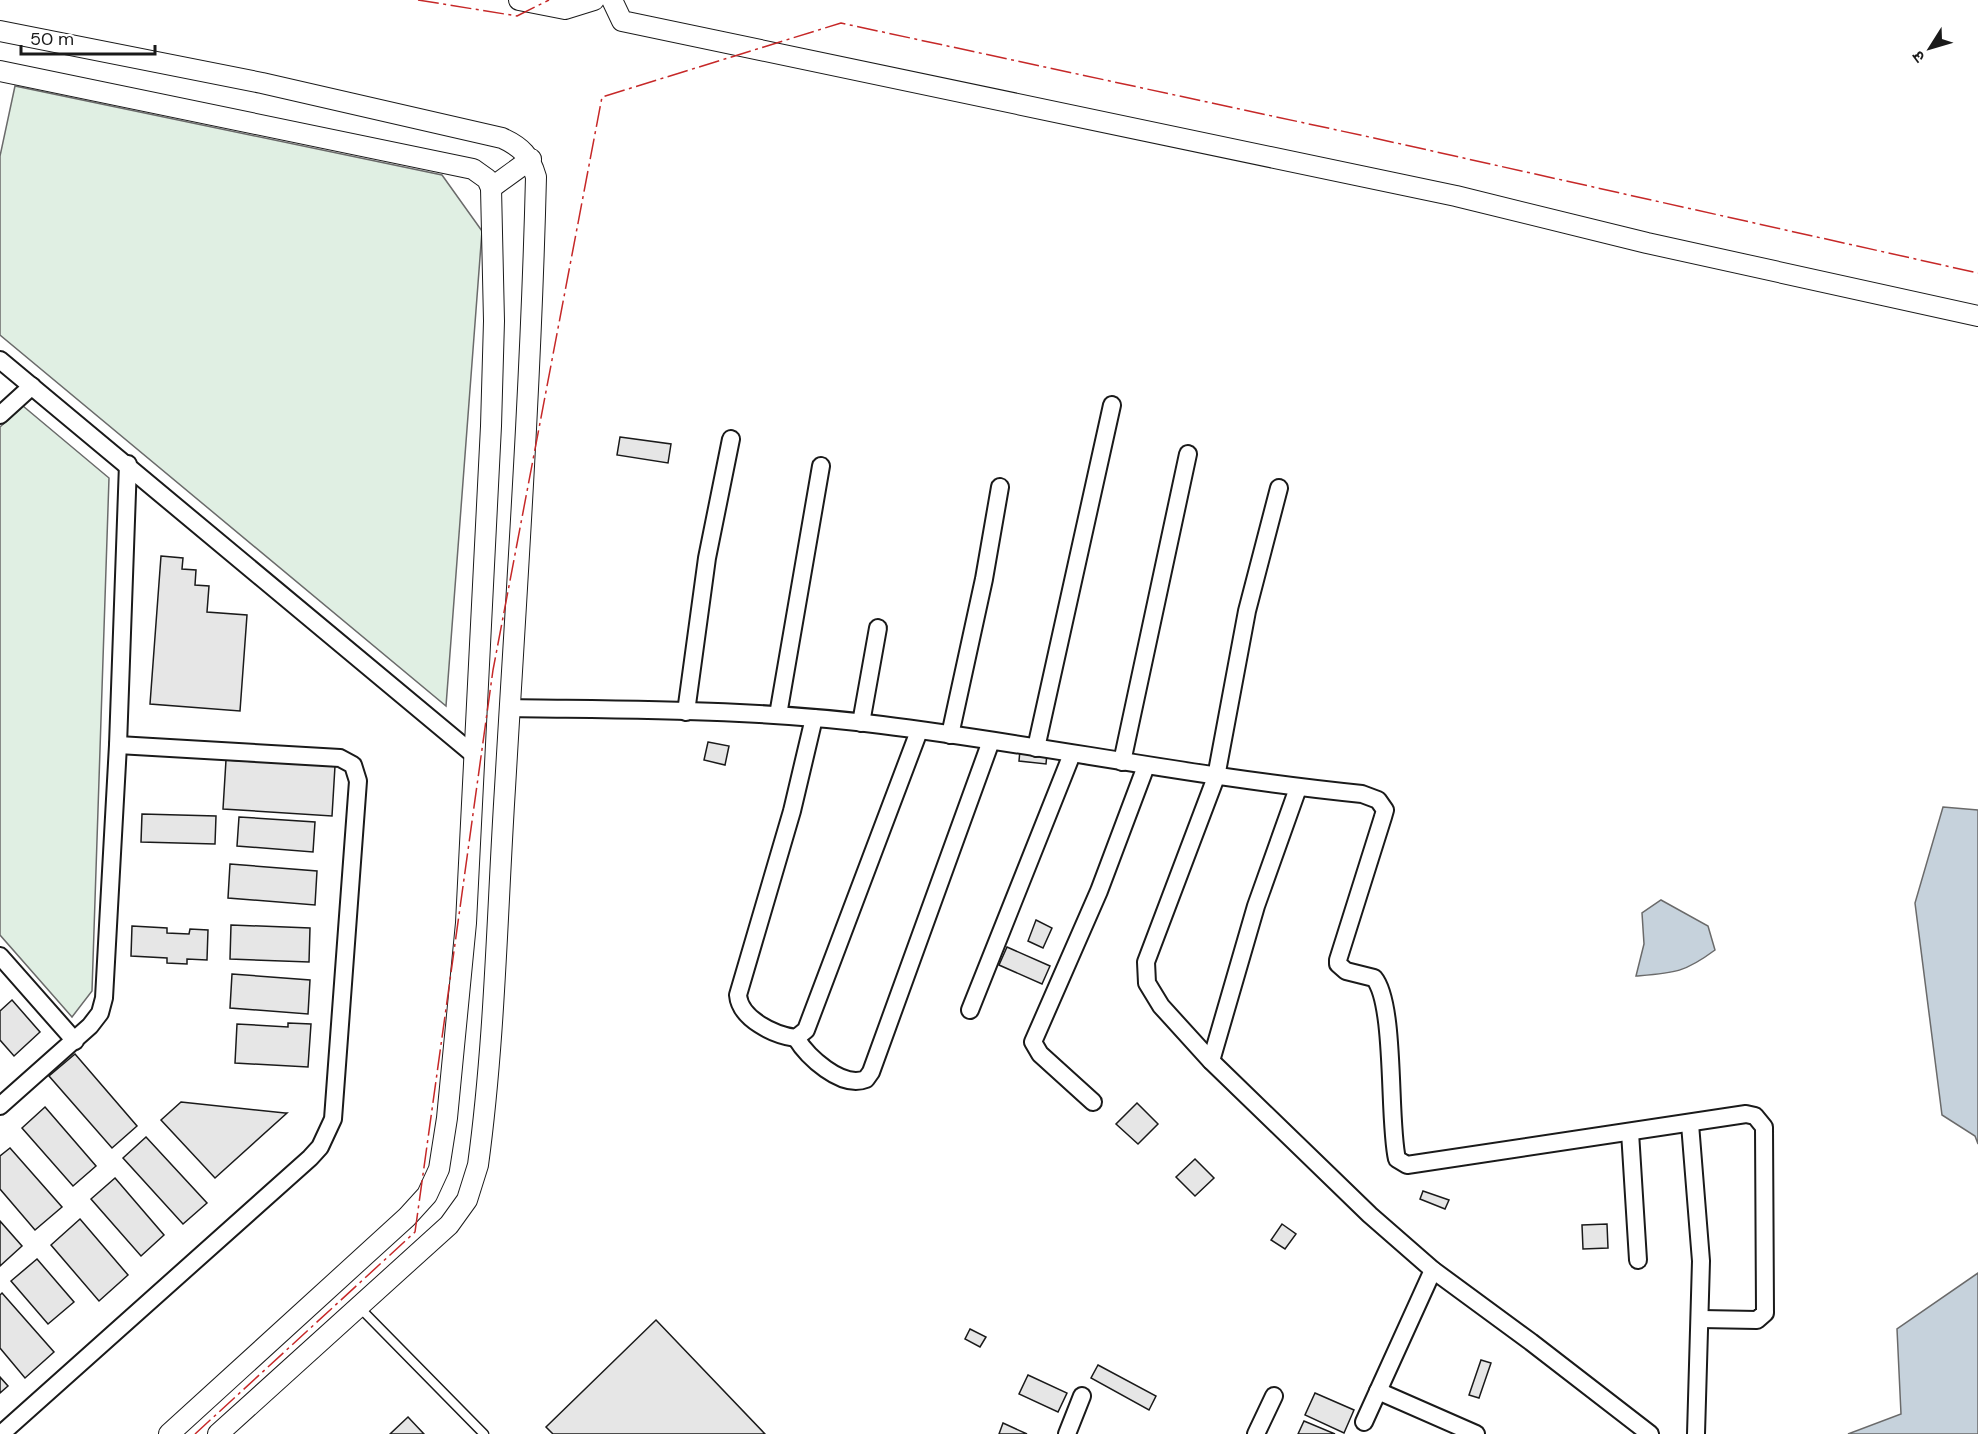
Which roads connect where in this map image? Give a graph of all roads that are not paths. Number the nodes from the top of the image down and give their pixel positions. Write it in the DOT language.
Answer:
graph roads {
  1 [pos="519,0"];
  2 [pos="594,0"];
  3 [pos="612,0"];
  4 [pos="571,4"];
  5 [pos="0,31"];
  6 [pos="0,71"];
  7 [pos="531,159"];
  8 [pos="491,188"];
  9 [pos="1978,316"];
  10 [pos="0,360"];
  11 [pos="32,386"];
  12 [pos="1112,405"];
  13 [pos="0,415"];
  14 [pos="731,439"];
  15 [pos="1188,454"];
  16 [pos="128,464"];
  17 [pos="821,466"];
  18 [pos="1000,487"];
  19 [pos="1279,488"];
  20 [pos="878,628"];
  21 [pos="510,708"];
  22 [pos="686,712"];
  23 [pos="778,715"];
  24 [pos="813,718"];
  25 [pos="861,723"];
  26 [pos="919,731"];
  27 [pos="950,735"];
  28 [pos="991,741"];
  29 [pos="118,745"];
  30 [pos="1036,748"];
  31 [pos="473,754"];
  32 [pos="1072,754"];
  33 [pos="1122,762"];
  34 [pos="1146,766"];
  35 [pos="1216,777"];
  36 [pos="1298,788"];
  37 [pos="0,956"];
  38 [pos="970,1011"];
  39 [pos="796,1038"];
  40 [pos="75,1041"];
  41 [pos="1211,1061"];
  42 [pos="1093,1102"];
  43 [pos="0,1106"];
  44 [pos="1690,1124"];
  45 [pos="1630,1132"];
  46 [pos="1638,1260"];
  47 [pos="1433,1270"];
  48 [pos="358,1305"];
  49 [pos="1701,1319"];
  50 [pos="1378,1391"];
  51 [pos="1082,1396"];
  52 [pos="1274,1396"];
  53 [pos="1365,1422"];
  54 [pos="1,1434"];
  55 [pos="169,1434"];
  56 [pos="218,1434"];
  57 [pos="484,1434"];
  58 [pos="1067,1434"];
  59 [pos="1256,1434"];
  60 [pos="1476,1434"];
  61 [pos="1650,1434"];
  62 [pos="1696,1434"];
  1 -- 4 [label="street"];
  2 -- 4 [label="street"];
  3 -- 9 [label="street"];
  5 -- 7 [label="street"];
  6 -- 8 [label="street"];
  7 -- 8 [label="street"];
  7 -- 21 [label="street"];
  8 -- 31 [label="street"];
  10 -- 11 [label="street"];
  11 -- 13 [label="street"];
  11 -- 16 [label="street"];
  12 -- 30 [label="street"];
  14 -- 22 [label="street"];
  15 -- 33 [label="street"];
  16 -- 29 [label="street"];
  16 -- 31 [label="street"];
  17 -- 23 [label="street"];
  18 -- 27 [label="street"];
  19 -- 35 [label="street"];
  20 -- 25 [label="street"];
  21 -- 22 [label="street"];
  21 -- 48 [label="street"];
  22 -- 23 [label="street"];
  23 -- 24 [label="street"];
  24 -- 25 [label="street"];
  24 -- 39 [label="street"];
  25 -- 26 [label="street"];
  26 -- 27 [label="street"];
  26 -- 39 [label="street"];
  27 -- 28 [label="street"];
  28 -- 30 [label="street"];
  28 -- 39 [label="street"];
  29 -- 40 [label="street"];
  29 -- 54 [label="street"];
  30 -- 32 [label="street"];
  31 -- 55 [label="street"];
  32 -- 33 [label="street"];
  32 -- 38 [label="street"];
  33 -- 34 [label="street"];
  34 -- 35 [label="street"];
  34 -- 42 [label="street"];
  35 -- 36 [label="street"];
  35 -- 41 [label="street"];
  36 -- 41 [label="street"];
  36 -- 45 [label="street"];
  37 -- 40 [label="street"];
  40 -- 43 [label="street"];
  41 -- 47 [label="street"];
  44 -- 45 [label="street"];
  44 -- 49 [label="street"];
  44 -- 49 [label="street"];
  45 -- 46 [label="street"];
  47 -- 50 [label="street"];
  47 -- 61 [label="street"];
  48 -- 56 [label="street"];
  48 -- 57 [label="lane"];
  49 -- 62 [label="street"];
  50 -- 53 [label="street"];
  50 -- 60 [label="street"];
  51 -- 58 [label="street"];
  52 -- 59 [label="street"];
}
